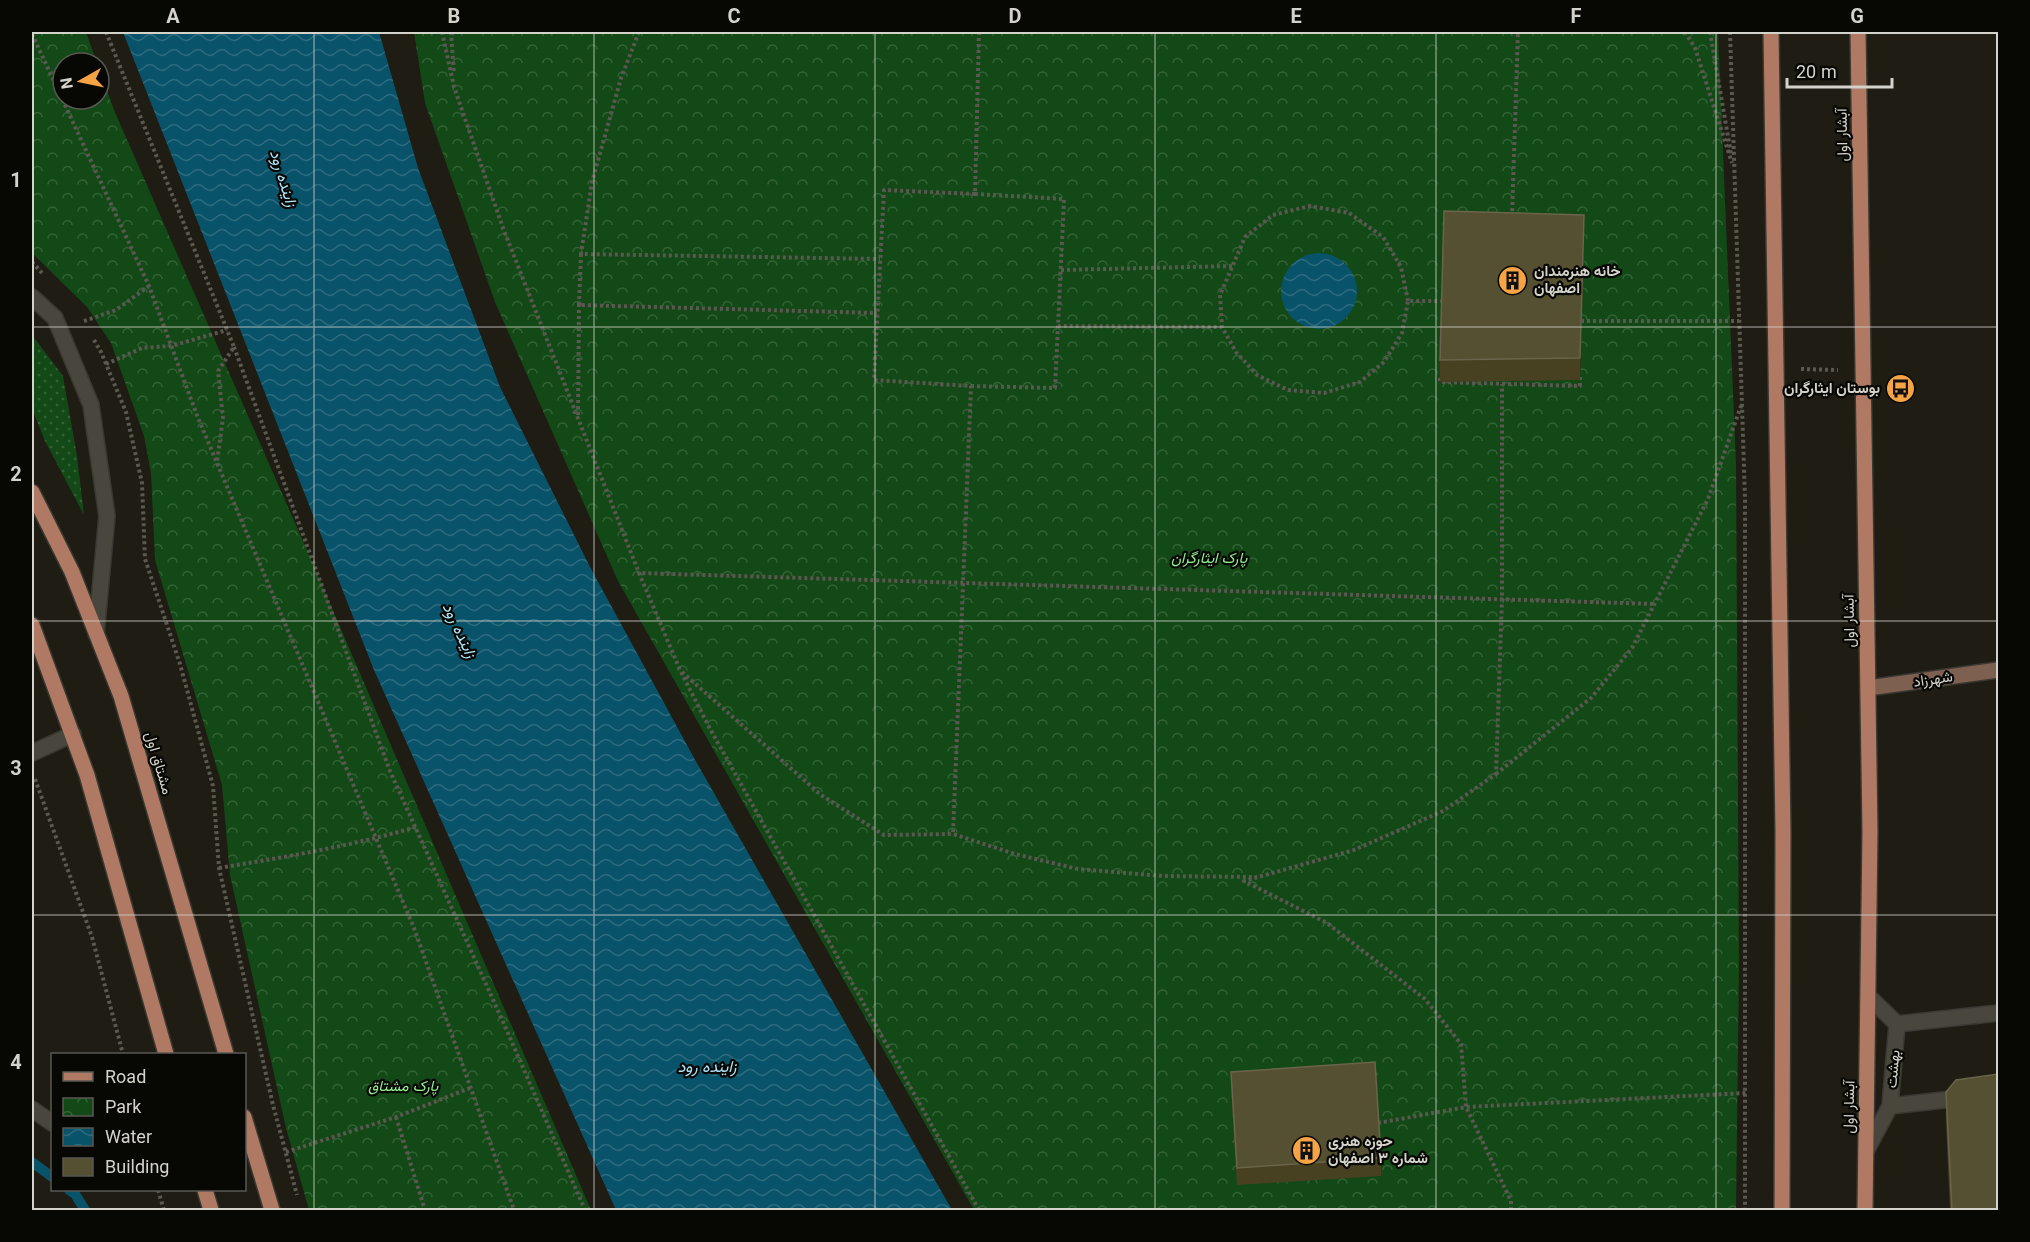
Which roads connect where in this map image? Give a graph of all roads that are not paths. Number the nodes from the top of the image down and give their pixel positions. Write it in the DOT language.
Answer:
graph roads {
  1 [pos="1771,32"];
  2 [pos="1858,32"];
  3 [pos="32,297"];
  4 [pos="32,492"];
  5 [pos="32,625"];
  6 [pos="96,634"];
  7 [pos="1998,670"];
  8 [pos="1868,688"];
  9 [pos="73,734"];
  10 [pos="32,753"];
  11 [pos="1868,996"];
  12 [pos="1998,1013"];
  13 [pos="1898,1024"];
  14 [pos="166,1053"];
  15 [pos="226,1053"];
  16 [pos="1998,1094"];
  17 [pos="1890,1106"];
  18 [pos="32,1109"];
  19 [pos="51,1122"];
  20 [pos="246,1124"];
  21 [pos="1866,1151"];
  22 [pos="205,1191"];
  23 [pos="211,1210"];
  24 [pos="272,1210"];
  25 [pos="1782,1210"];
  26 [pos="1865,1210"];
  1 -- 25 [label="main road"];
  2 -- 8 [label="main road, آبشار اول"];
  3 -- 6 [label="street"];
  4 -- 6 [label="main road, مشتاق اول"];
  5 -- 9 [label="main road"];
  6 -- 15 [label="main road, مشتاق اول"];
  7 -- 8 [label="street, شهرزاد"];
  8 -- 11 [label="main road, آبشار اول"];
  9 -- 10 [label="street"];
  9 -- 14 [label="main road"];
  11 -- 13 [label="street"];
  11 -- 21 [label="main road, آبشار اول"];
  12 -- 13 [label="street"];
  13 -- 17 [label="street, بهشت"];
  16 -- 17 [label="street, بهشت"];
  17 -- 21 [label="street"];
  18 -- 19 [label="street"];
  20 -- 24 [label="main road"];
  21 -- 26 [label="main road, آبشار اول"];
  22 -- 23 [label="main road"];
}
